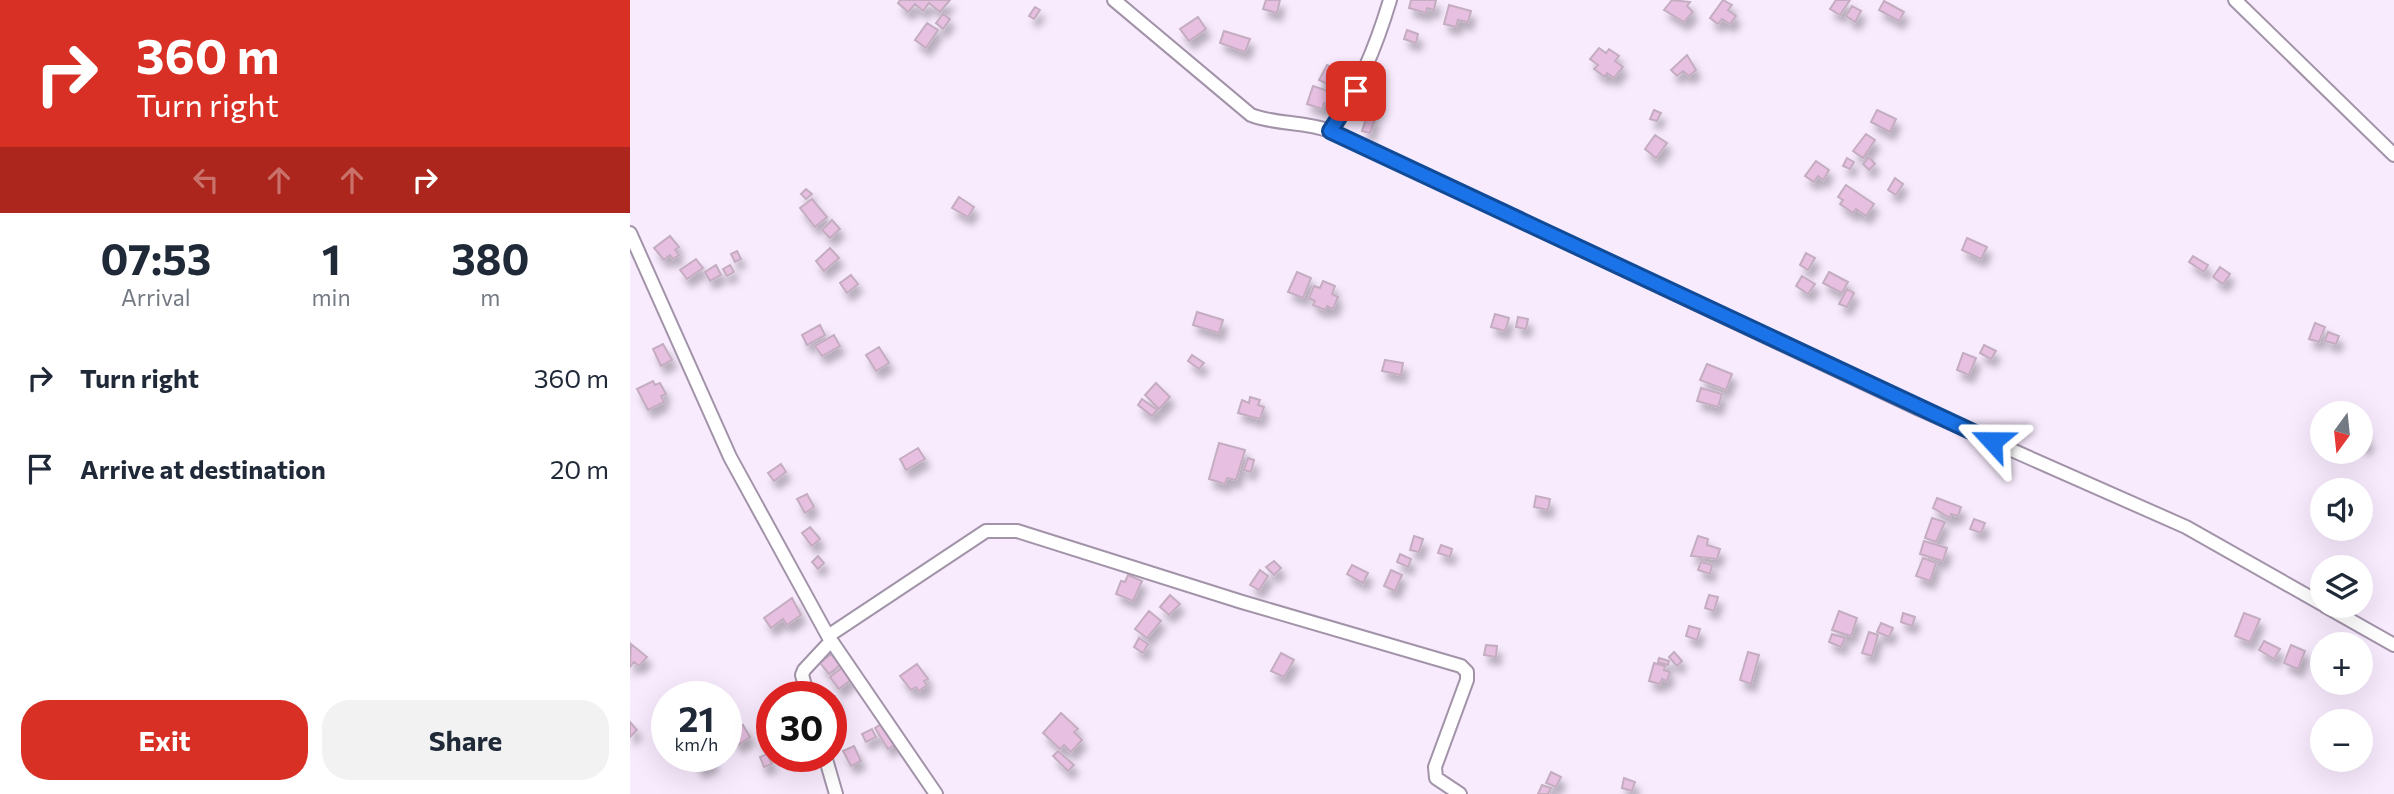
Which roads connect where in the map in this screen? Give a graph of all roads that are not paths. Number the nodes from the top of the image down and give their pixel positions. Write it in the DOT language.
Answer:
graph roads {
  1 [pos="1114,0"];
  2 [pos="1390,0"];
  3 [pos="2235,0"];
  4 [pos="1330,131"];
  5 [pos="2394,155"];
  6 [pos="630,233"];
  7 [pos="2310,598"];
  8 [pos="2346,618"];
  9 [pos="830,638"];
  10 [pos="2394,645"];
  11 [pos="806,681"];
  12 [pos="830,772"];
  13 [pos="836,794"];
  14 [pos="936,794"];
  15 [pos="1460,794"];
  1 -- 4 [label="street"];
  2 -- 4 [label="street"];
  3 -- 5 [label="street"];
  4 -- 7 [label="street"];
  6 -- 9 [label="street"];
  8 -- 10 [label="street"];
  9 -- 11 [label="street"];
  9 -- 14 [label="street"];
  9 -- 15 [label="street"];
  12 -- 13 [label="street"];
}
